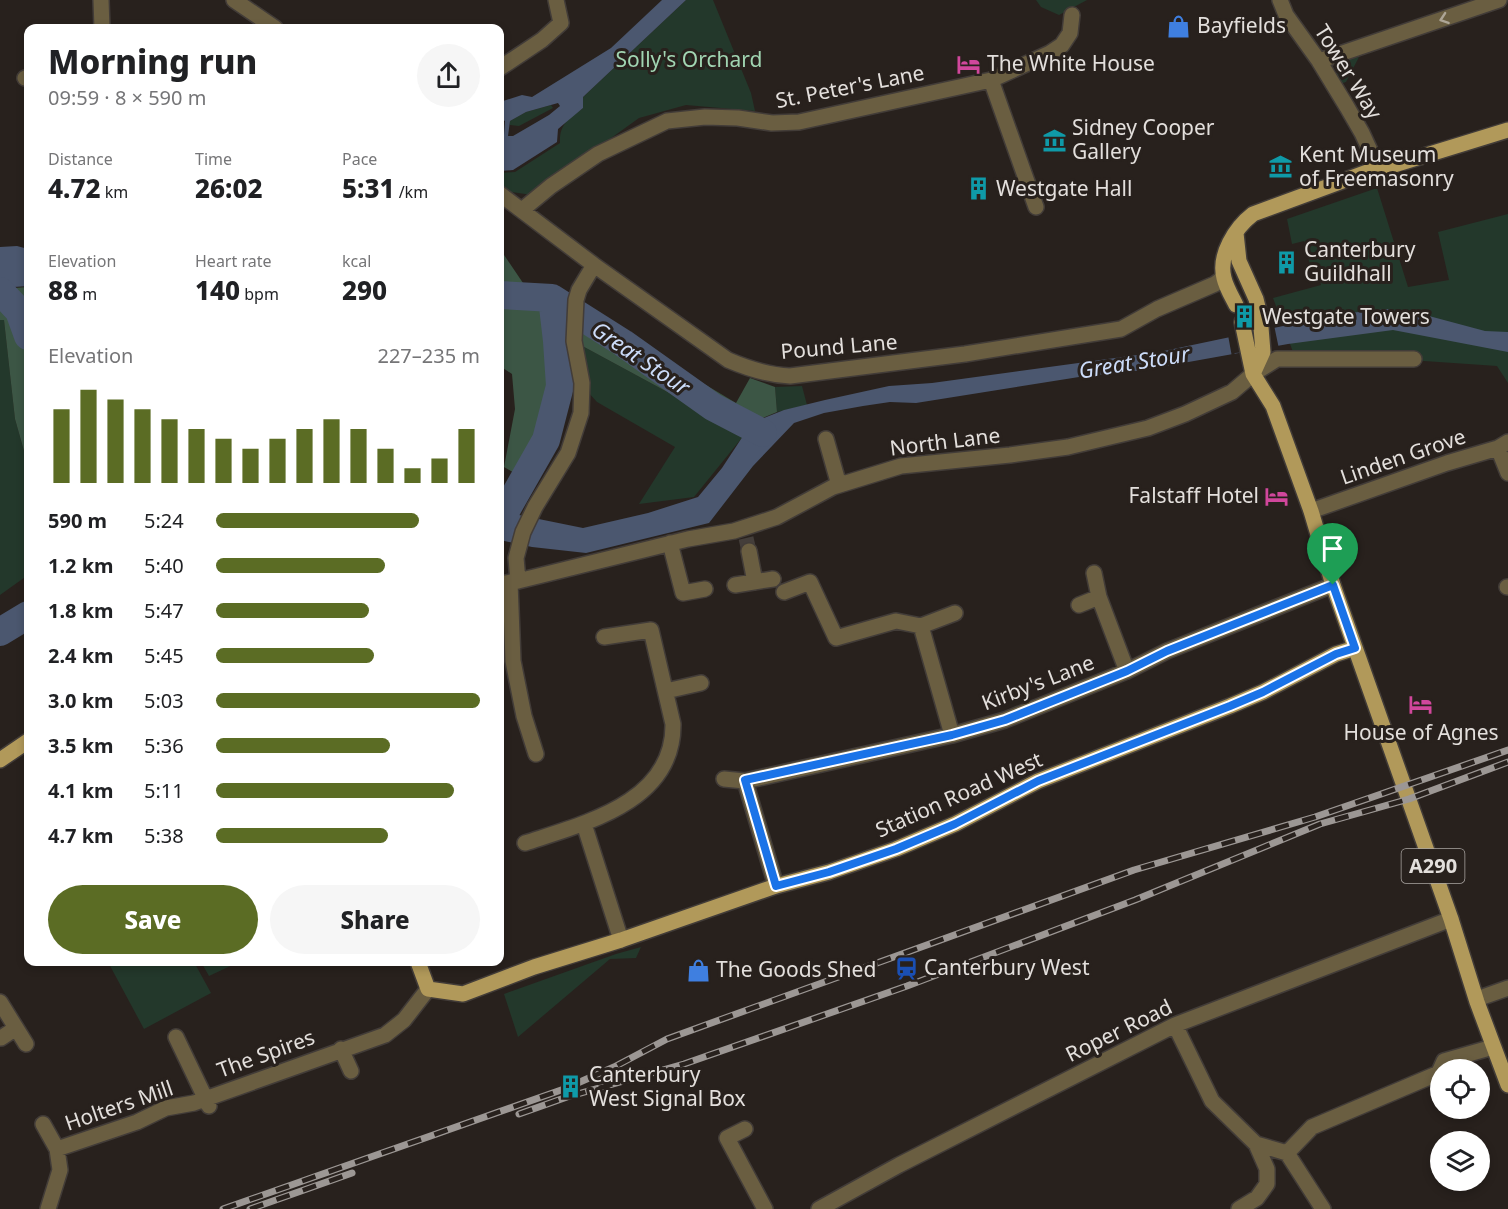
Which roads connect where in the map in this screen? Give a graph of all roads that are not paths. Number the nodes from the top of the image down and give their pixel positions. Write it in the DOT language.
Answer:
graph roads {
  1 [pos="101,0"];
  2 [pos="234,0"];
  3 [pos="556,0"];
  4 [pos="1280,0"];
  5 [pos="1499,0"];
  6 [pos="1071,15"];
  7 [pos="102,24"];
  8 [pos="269,24"];
  9 [pos="1319,61"];
  10 [pos="504,65"];
  11 [pos="991,80"];
  12 [pos="1508,130"];
  13 [pos="1378,168"];
  14 [pos="504,197"];
  15 [pos="1036,207"];
  16 [pos="522,210"];
  17 [pos="1236,233"];
  18 [pos="594,265"];
  19 [pos="1223,278"];
  20 [pos="1236,305"];
  21 [pos="1244,327"];
  22 [pos="1255,352"];
  23 [pos="1414,359"];
  24 [pos="1253,374"];
  25 [pos="826,439"];
  26 [pos="1503,445"];
  27 [pos="1508,473"];
  28 [pos="841,484"];
  29 [pos="1311,511"];
  30 [pos="746,539"];
  31 [pos="670,543"];
  32 [pos="1094,573"];
  33 [pos="773,579"];
  34 [pos="509,582"];
  35 [pos="755,582"];
  36 [pos="735,585"];
  37 [pos="1333,585"];
  38 [pos="705,589"];
  39 [pos="784,592"];
  40 [pos="1099,597"];
  41 [pos="1079,605"];
  42 [pos="955,613"];
  43 [pos="921,626"];
  44 [pos="604,637"];
  45 [pos="1355,648"];
  46 [pos="1127,671"];
  47 [pos="701,683"];
  48 [pos="666,691"];
  49 [pos="952,735"];
  50 [pos="24,744"];
  51 [pos="536,754"];
  52 [pos="0,760"];
  53 [pos="724,779"];
  54 [pos="745,780"];
  55 [pos="584,824"];
  56 [pos="525,843"];
  57 [pos="776,886"];
  58 [pos="1451,919"];
  59 [pos="621,940"];
  60 [pos="419,966"];
  61 [pos="1508,988"];
  62 [pos="428,989"];
  63 [pos="1477,999"];
  64 [pos="0,1002"];
  65 [pos="1175,1025"];
  66 [pos="16,1028"];
  67 [pos="176,1037"];
  68 [pos="1,1038"];
  69 [pos="26,1044"];
  70 [pos="1493,1047"];
  71 [pos="341,1049"];
  72 [pos="1451,1059"];
  73 [pos="351,1071"];
  74 [pos="1430,1077"];
  75 [pos="1508,1085"];
  76 [pos="203,1102"];
  77 [pos="43,1124"];
  78 [pos="745,1129"];
  79 [pos="1256,1144"];
  80 [pos="57,1149"];
  81 [pos="1287,1153"];
  82 [pos="48,1209"];
  83 [pos="765,1209"];
  84 [pos="819,1209"];
  85 [pos="1239,1209"];
  86 [pos="1323,1209"];
  1 -- 7 [label="street"];
  2 -- 8 [label="street"];
  3 -- 10 [label="street"];
  4 -- 9 [label="street, Tower Way"];
  5 -- 9 [label="street, one-way"];
  6 -- 11 [label="street, St. Peter's Lane"];
  9 -- 13 [label="street, Tower Way"];
  11 -- 15 [label="street"];
  11 -- 16 [label="street, St. Peter's Lane"];
  12 -- 13 [label="main road"];
  13 -- 17 [label="main road"];
  14 -- 16 [label="street, Pound Lane"];
  16 -- 18 [label="street, Pound Lane"];
  17 -- 19 [label="main road"];
  17 -- 22 [label="main road, A290"];
  18 -- 19 [label="street, Pound Lane"];
  18 -- 34 [label="street"];
  19 -- 20 [label="main road"];
  21 -- 22 [label="main road, A290"];
  22 -- 24 [label="main road, A290"];
  23 -- 24 [label="street, North Lane"];
  24 -- 28 [label="street, North Lane"];
  24 -- 29 [label="main road, A290"];
  25 -- 28 [label="street"];
  26 -- 27 [label="street"];
  26 -- 29 [label="street, Linden Grove"];
  28 -- 30 [label="street, North Lane"];
  29 -- 37 [label="main road, A290"];
  30 -- 31 [label="street, North Lane"];
  30 -- 35 [label="street"];
  31 -- 34 [label="street, North Lane"];
  31 -- 38 [label="street"];
  32 -- 40 [label="street"];
  33 -- 35 [label="street"];
  34 -- 51 [label="street"];
  35 -- 36 [label="street"];
  37 -- 45 [label="main road, A290"];
  37 -- 46 [label="street, Kirby's Lane"];
  39 -- 43 [label="street"];
  40 -- 41 [label="street"];
  40 -- 46 [label="street"];
  42 -- 43 [label="street"];
  43 -- 49 [label="street"];
  44 -- 48 [label="street"];
  45 -- 57 [label="main road, Station Road West"];
  45 -- 58 [label="main road, A290"];
  46 -- 49 [label="street, Kirby's Lane"];
  47 -- 48 [label="street"];
  48 -- 55 [label="street"];
  49 -- 54 [label="street, Kirby's Lane"];
  50 -- 52 [label="main road"];
  53 -- 54 [label="street, Kirby's Lane"];
  54 -- 57 [label="street"];
  55 -- 56 [label="street"];
  55 -- 59 [label="street"];
  57 -- 59 [label="main road, Station Road West"];
  58 -- 63 [label="main road, A290"];
  58 -- 65 [label="street, Roper Road"];
  59 -- 62 [label="main road, Station Road West"];
  60 -- 62 [label="main road"];
  61 -- 63 [label="street"];
  62 -- 71 [label="street, The Spires"];
  63 -- 70 [label="main road, A290"];
  64 -- 66 [label="street"];
  65 -- 79 [label="street"];
  65 -- 84 [label="street, Roper Road"];
  66 -- 68 [label="street"];
  66 -- 69 [label="street"];
  67 -- 76 [label="street, The Spires"];
  70 -- 72 [label="street"];
  70 -- 75 [label="main road, A290"];
  71 -- 73 [label="street, The Spires"];
  71 -- 76 [label="street, The Spires"];
  74 -- 81 [label="street"];
  76 -- 80 [label="street, Holters Mill"];
  77 -- 80 [label="street, Holters Mill"];
  78 -- 83 [label="street"];
  79 -- 81 [label="street"];
  79 -- 85 [label="street"];
  80 -- 82 [label="street, Holters Mill"];
  81 -- 86 [label="street"];
}
